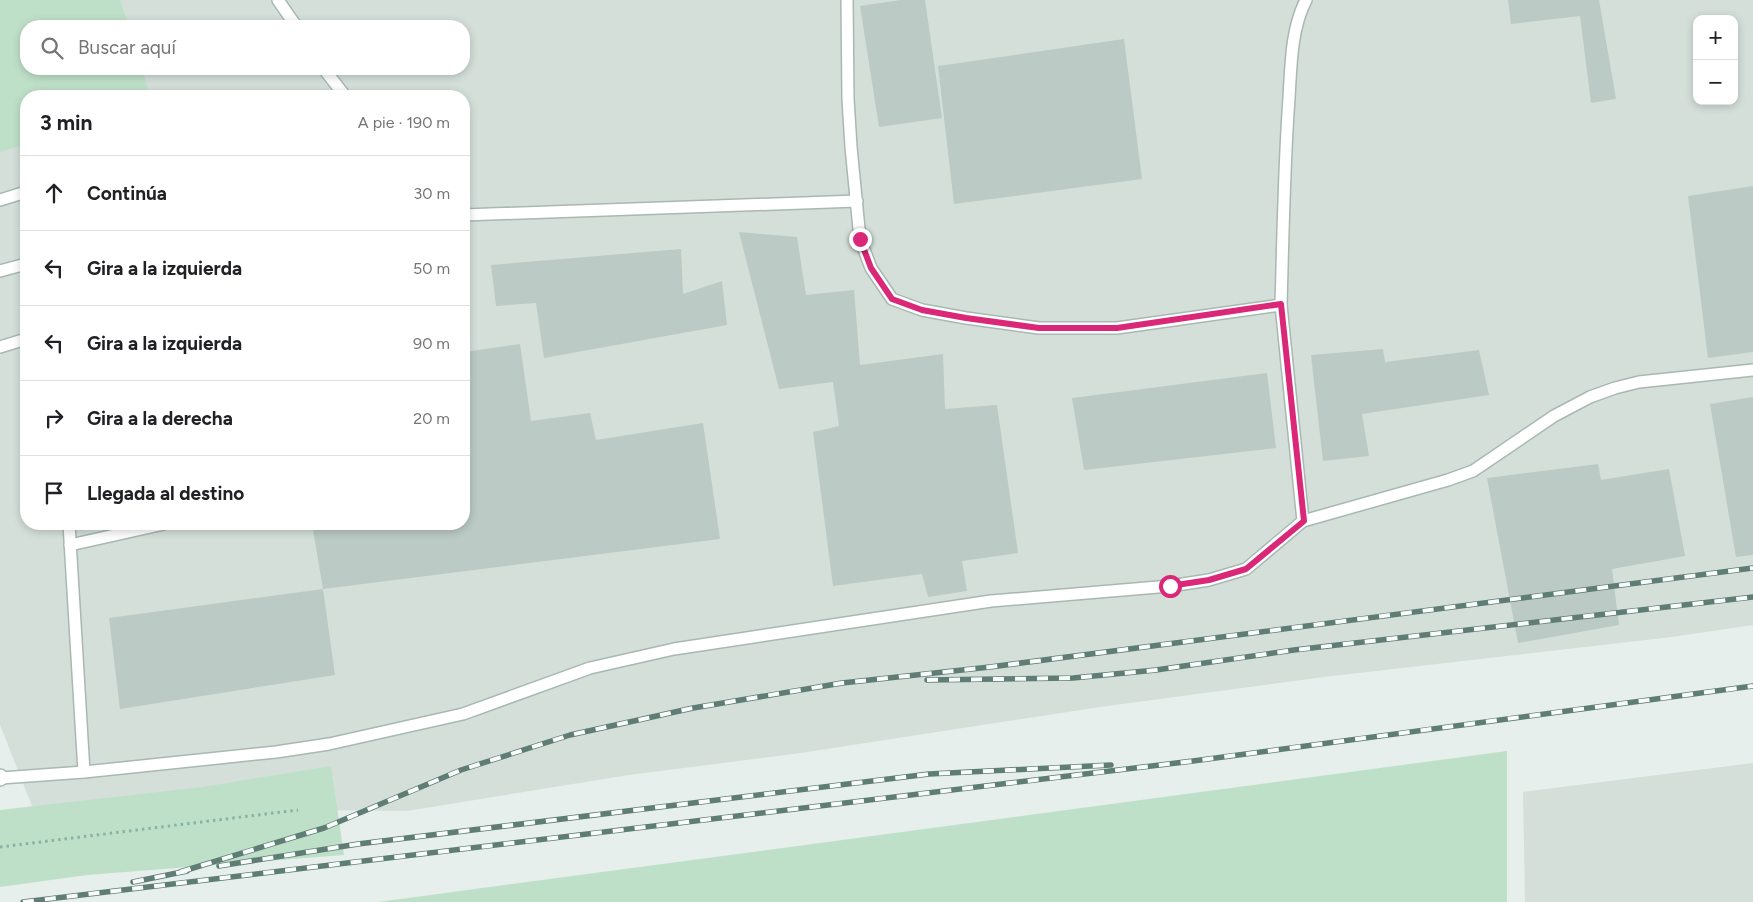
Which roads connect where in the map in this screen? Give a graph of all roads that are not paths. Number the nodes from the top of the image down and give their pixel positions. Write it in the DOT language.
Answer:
graph roads {
  1 [pos="278,0"];
  2 [pos="847,0"];
  3 [pos="1306,0"];
  4 [pos="292,20"];
  5 [pos="329,75"];
  6 [pos="340,90"];
  7 [pos="20,194"];
  8 [pos="0,200"];
  9 [pos="857,201"];
  10 [pos="470,215"];
  11 [pos="20,266"];
  12 [pos="0,271"];
  13 [pos="1281,304"];
  14 [pos="20,341"];
  15 [pos="0,347"];
  16 [pos="1753,370"];
  17 [pos="1304,521"];
  18 [pos="69,530"];
  19 [pos="137,530"];
  20 [pos="70,545"];
  21 [pos="84,772"];
  22 [pos="0,778"];
  1 -- 4 [label="lane"];
  2 -- 9 [label="lane"];
  3 -- 13 [label="lane"];
  5 -- 6 [label="lane"];
  7 -- 8 [label="lane"];
  9 -- 10 [label="lane"];
  9 -- 13 [label="lane"];
  11 -- 12 [label="lane"];
  13 -- 17 [label="lane"];
  14 -- 15 [label="lane"];
  16 -- 17 [label="lane"];
  17 -- 21 [label="lane"];
  18 -- 20 [label="lane"];
  19 -- 20 [label="lane"];
  20 -- 21 [label="lane"];
  21 -- 22 [label="lane"];
}
